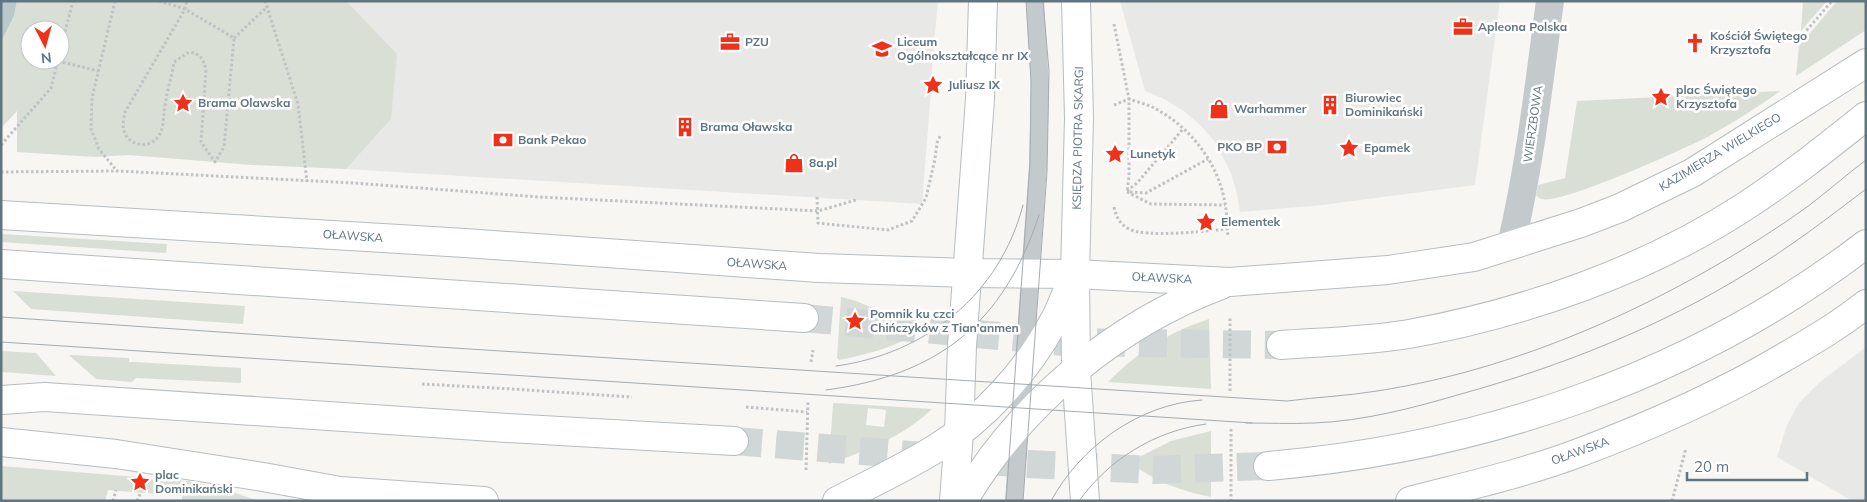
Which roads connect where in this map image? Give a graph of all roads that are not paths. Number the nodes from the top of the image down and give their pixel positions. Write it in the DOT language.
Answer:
graph roads {
  1 [pos="983,1"];
  2 [pos="1035,1"];
  3 [pos="1076,1"];
  4 [pos="1550,1"];
  5 [pos="1866,63"];
  6 [pos="1866,116"];
  7 [pos="1,215"];
  8 [pos="1866,244"];
  9 [pos="1511,245"];
  10 [pos="1,264"];
  11 [pos="968,274"];
  12 [pos="1032,274"];
  13 [pos="1075,274"];
  14 [pos="1230,282"];
  15 [pos="1866,304"];
  16 [pos="804,318"];
  17 [pos="1281,345"];
  18 [pos="1024,368"];
  19 [pos="1076,370"];
  20 [pos="1,400"];
  21 [pos="1020,424"];
  22 [pos="959,432"];
  23 [pos="734,441"];
  24 [pos="1,442"];
  25 [pos="1268,466"];
  26 [pos="484,501"];
  27 [pos="837,501"];
  28 [pos="954,501"];
  29 [pos="963,501"];
  30 [pos="1014,501"];
  31 [pos="1085,501"];
  32 [pos="1410,501"];
  1 -- 11 [label="street"];
  2 -- 12 [label="lane"];
  3 -- 13 [label="street, KSIĘDZA PIOTRA SKARGI"];
  4 -- 9 [label="street, WIERZBOWA"];
  5 -- 9 [label="street, KAZIMIERZA WIELKIEGO"];
  6 -- 17 [label="street"];
  7 -- 11 [label="street, OŁAWSKA"];
  8 -- 25 [label="street"];
  9 -- 14 [label="street, OŁAWSKA"];
  10 -- 16 [label="street"];
  11 -- 12 [label="street, OŁAWSKA"];
  11 -- 22 [label="street"];
  12 -- 13 [label="street, OŁAWSKA"];
  12 -- 18 [label="lane"];
  13 -- 14 [label="street, OŁAWSKA"];
  13 -- 18 [label="street"];
  13 -- 19 [label="street, KSIĘDZA PIOTRA SKARGI"];
  14 -- 19 [label="street"];
  15 -- 32 [label="street, OŁAWSKA"];
  18 -- 21 [label="lane"];
  18 -- 22 [label="street"];
  19 -- 21 [label="street"];
  19 -- 31 [label="street, KSIĘDZA PIOTRA SKARGI"];
  20 -- 23 [label="street"];
  21 -- 29 [label="street"];
  21 -- 30 [label="lane"];
  22 -- 27 [label="street"];
  22 -- 28 [label="street"];
  24 -- 26 [label="street"];
}
